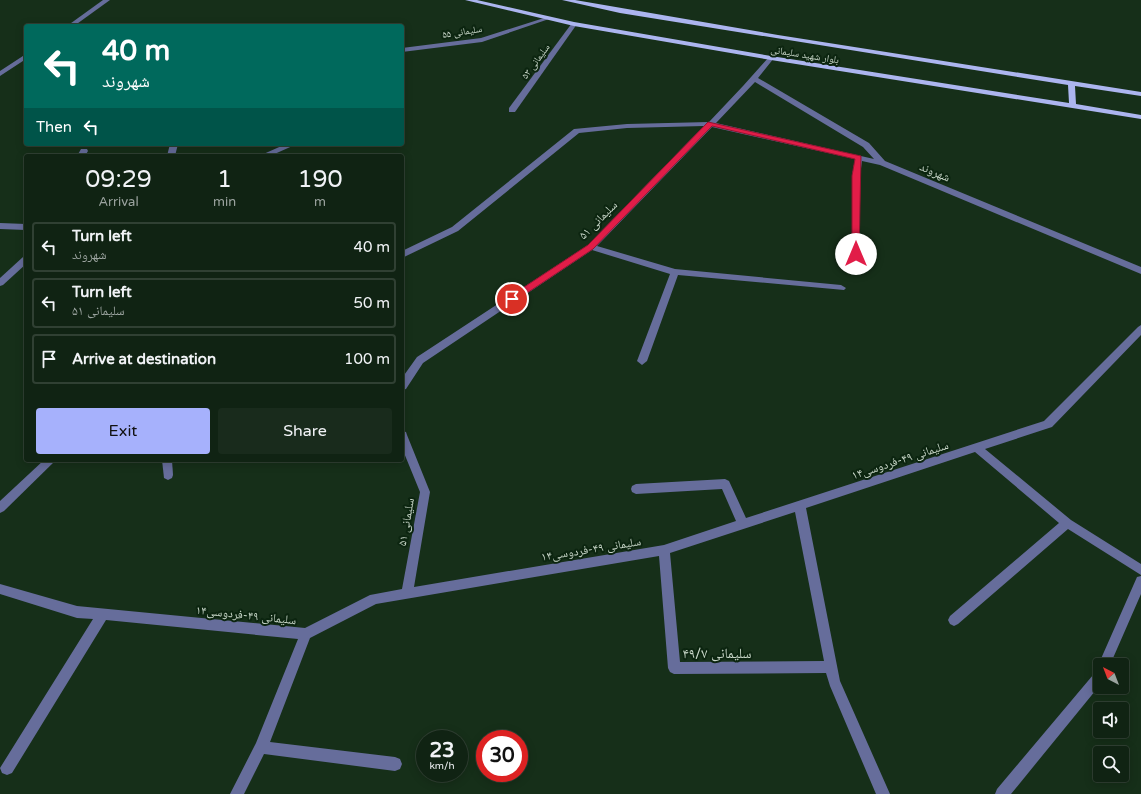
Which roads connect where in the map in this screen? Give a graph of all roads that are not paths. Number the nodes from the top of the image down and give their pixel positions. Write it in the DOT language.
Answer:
graph roads {
  1 [pos="108,0"];
  2 [pos="468,0"];
  3 [pos="565,0"];
  4 [pos="546,19"];
  5 [pos="73,24"];
  6 [pos="574,24"];
  7 [pos="404,50"];
  8 [pos="24,57"];
  9 [pos="771,58"];
  10 [pos="0,74"];
  11 [pos="754,79"];
  12 [pos="1071,83"];
  13 [pos="1141,94"];
  14 [pos="1073,106"];
  15 [pos="512,110"];
  16 [pos="1141,117"];
  17 [pos="710,124"];
  18 [pos="288,146"];
  19 [pos="268,154"];
  20 [pos="859,158"];
  21 [pos="882,163"];
  22 [pos="0,226"];
  23 [pos="24,227"];
  24 [pos="590,247"];
  25 [pos="404,254"];
  26 [pos="856,254"];
  27 [pos="24,261"];
  28 [pos="1141,271"];
  29 [pos="675,272"];
  30 [pos="0,283"];
  31 [pos="841,288"];
  32 [pos="1141,329"];
  33 [pos="642,361"];
  34 [pos="404,383"];
  35 [pos="404,440"];
  36 [pos="977,448"];
  37 [pos="49,462"];
  38 [pos="167,462"];
  39 [pos="168,475"];
  40 [pos="636,489"];
  41 [pos="800,507"];
  42 [pos="0,508"];
  43 [pos="743,524"];
  44 [pos="1068,524"];
  45 [pos="664,550"];
  46 [pos="1141,570"];
  47 [pos="1141,581"];
  48 [pos="0,589"];
  49 [pos="407,592"];
  50 [pos="104,614"];
  51 [pos="954,620"];
  52 [pos="306,634"];
  53 [pos="1107,658"];
  54 [pos="831,667"];
  55 [pos="1093,685"];
  56 [pos="261,747"];
  57 [pos="394,764"];
  58 [pos="7,768"];
  59 [pos="237,794"];
  60 [pos="883,794"];
  61 [pos="1002,794"];
  1 -- 5 [label="street"];
  2 -- 4 [label="main road, بلوار شهید سلیمانی"];
  3 -- 12 [label="main road, بلوار شهید سلیمانی"];
  4 -- 6 [label="main road, بلوار شهید سلیمانی"];
  4 -- 7 [label="street, سلیمانی ۵۵"];
  6 -- 9 [label="main road, بلوار شهید سلیمانی"];
  6 -- 15 [label="street, سلیمانی ۵۳"];
  8 -- 10 [label="street"];
  9 -- 11 [label="street, سلیمانی ۵۱"];
  9 -- 14 [label="main road, بلوار شهید سلیمانی"];
  11 -- 17 [label="street, سلیمانی ۵۱"];
  11 -- 21 [label="street"];
  12 -- 13 [label="main road, بلوار شهید سلیمانی"];
  12 -- 14 [label="main road"];
  14 -- 16 [label="main road, بلوار شهید سلیمانی"];
  17 -- 20 [label="street, شهروند"];
  17 -- 24 [label="street, سلیمانی ۵۱"];
  17 -- 25 [label="street, شهروند"];
  18 -- 19 [label="street"];
  20 -- 21 [label="street, شهروند"];
  20 -- 26 [label="street"];
  21 -- 28 [label="street, شهروند"];
  22 -- 23 [label="street"];
  24 -- 29 [label="street"];
  24 -- 34 [label="street, سلیمانی ۵۱"];
  27 -- 30 [label="street"];
  29 -- 31 [label="street"];
  29 -- 33 [label="street"];
  32 -- 36 [label="street, سلیمانی ۴۹-فردوسی۱۴"];
  35 -- 49 [label="street, سلیمانی ۵۱"];
  36 -- 41 [label="street, سلیمانی ۴۹-فردوسی۱۴"];
  36 -- 44 [label="street"];
  37 -- 42 [label="street"];
  38 -- 39 [label="street"];
  40 -- 43 [label="street"];
  41 -- 43 [label="street, سلیمانی ۴۹-فردوسی۱۴"];
  41 -- 54 [label="street"];
  43 -- 45 [label="street, سلیمانی ۴۹-فردوسی۱۴"];
  44 -- 46 [label="street"];
  44 -- 51 [label="street"];
  45 -- 49 [label="street, سلیمانی ۴۹-فردوسی۱۴"];
  45 -- 54 [label="street, سلیمانی ۴۹/۷"];
  47 -- 53 [label="street"];
  48 -- 50 [label="street, سلیمانی ۴۹-فردوسی۱۴"];
  49 -- 52 [label="street, سلیمانی ۴۹-فردوسی۱۴"];
  50 -- 52 [label="street, سلیمانی ۴۹-فردوسی۱۴"];
  50 -- 58 [label="street"];
  52 -- 56 [label="street"];
  54 -- 60 [label="street"];
  55 -- 61 [label="street"];
  56 -- 57 [label="street"];
  56 -- 59 [label="street"];
}
